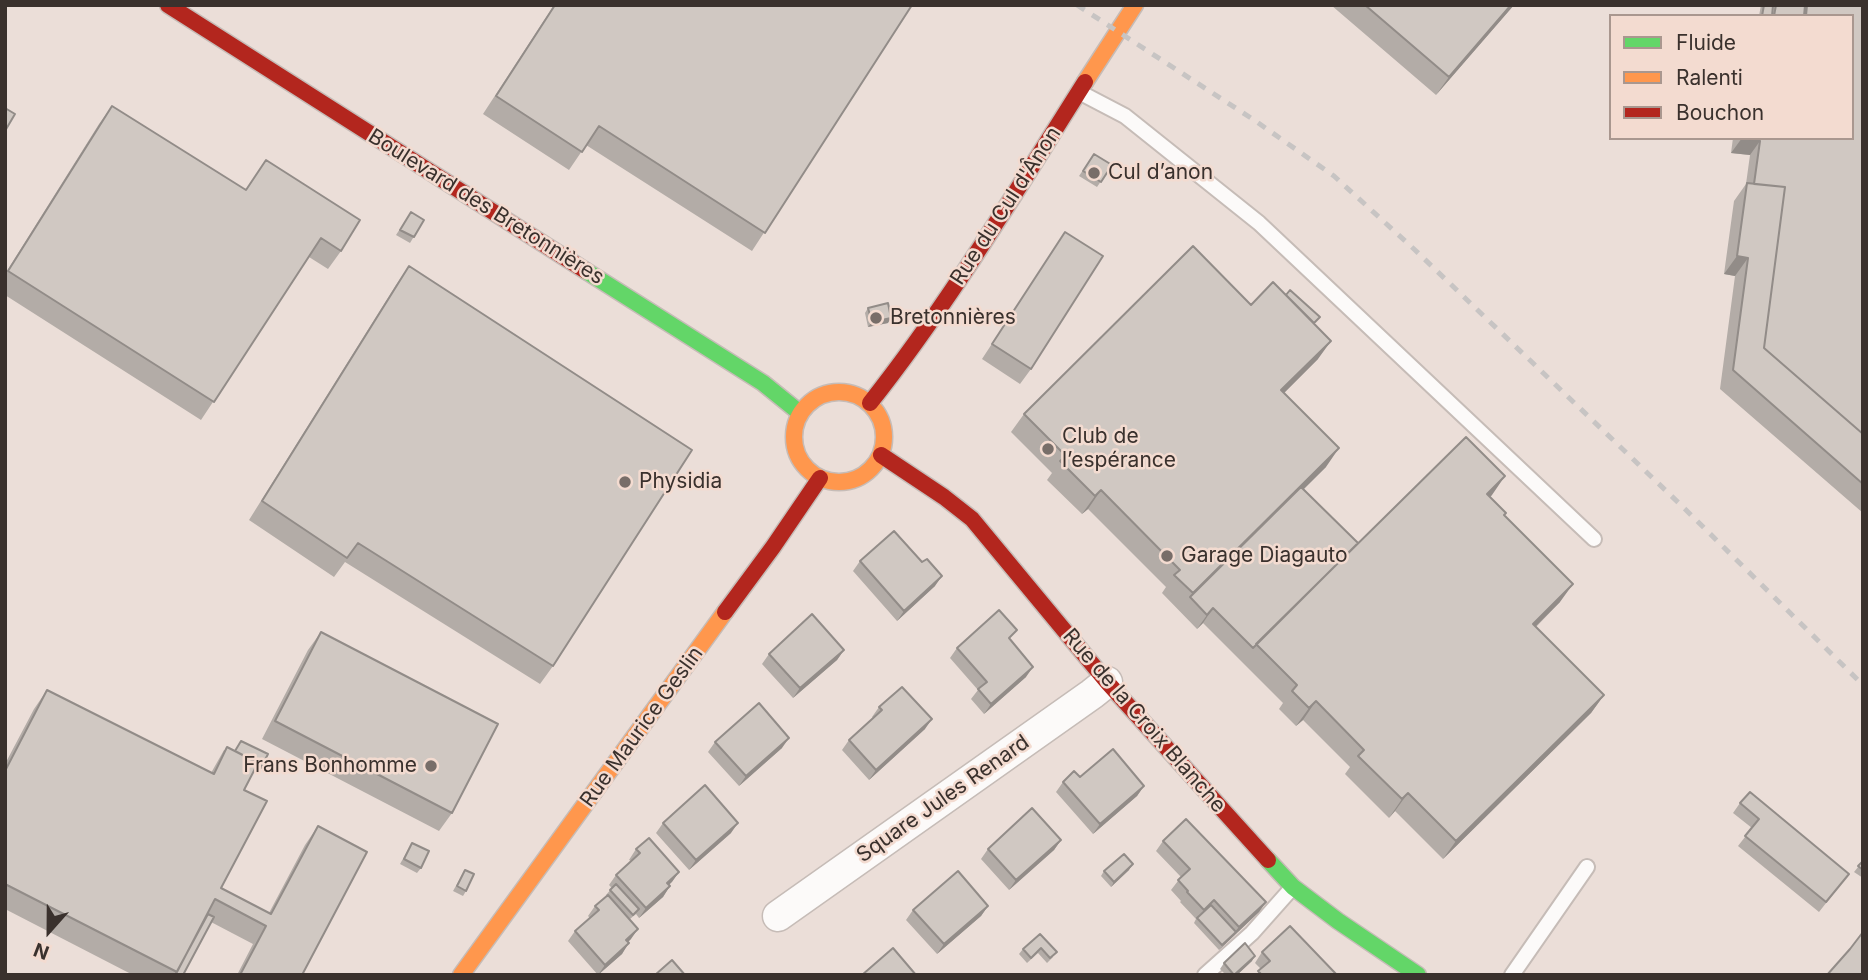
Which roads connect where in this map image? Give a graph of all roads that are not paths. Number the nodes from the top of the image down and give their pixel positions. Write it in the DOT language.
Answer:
graph roads {
  1 [pos="168,5"];
  2 [pos="1135,5"];
  3 [pos="1080,93"];
  4 [pos="870,403"];
  5 [pos="800,413"];
  6 [pos="881,455"];
  7 [pos="820,478"];
  8 [pos="1594,539"];
  9 [pos="1107,681"];
  10 [pos="1587,867"];
  11 [pos="1293,887"];
  12 [pos="778,916"];
  13 [pos="475,969"];
  14 [pos="1205,975"];
  15 [pos="1418,975"];
  16 [pos="1512,975"];
  1 -- 5 [label="street, Boulevard des Bretonnières"];
  2 -- 3 [label="street, Rue du Cul d'Ânon"];
  3 -- 4 [label="street, Rue du Cul d'Ânon"];
  3 -- 8 [label="lane"];
  4 -- 5 [label="street"];
  4 -- 6 [label="street"];
  5 -- 7 [label="street"];
  6 -- 7 [label="street"];
  6 -- 9 [label="street, Rue de la Croix Blanche"];
  7 -- 13 [label="street, Rue Maurice Geslin"];
  9 -- 11 [label="street, Rue de la Croix Blanche"];
  9 -- 12 [label="street, Square Jules Renard"];
  10 -- 16 [label="lane"];
  11 -- 14 [label="lane"];
  11 -- 15 [label="street, Rue de la Croix Blanche"];
}
